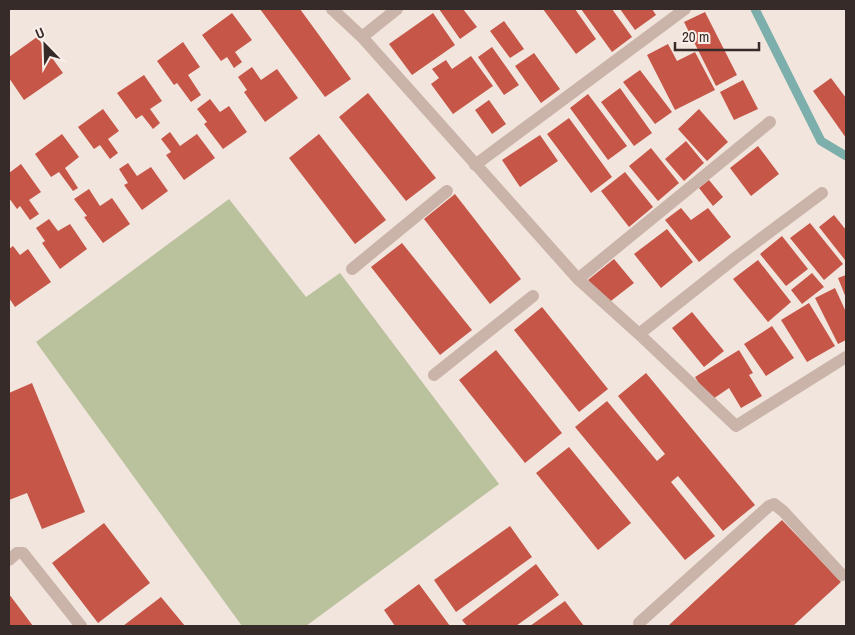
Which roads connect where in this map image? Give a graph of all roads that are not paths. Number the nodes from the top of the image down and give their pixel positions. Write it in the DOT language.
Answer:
graph roads {
  1 [pos="332,9"];
  2 [pos="398,9"];
  3 [pos="685,9"];
  4 [pos="362,37"];
  5 [pos="770,122"];
  6 [pos="475,165"];
  7 [pos="447,191"];
  8 [pos="822,193"];
  9 [pos="352,269"];
  10 [pos="578,279"];
  11 [pos="533,296"];
  12 [pos="640,334"];
  13 [pos="846,357"];
  14 [pos="434,375"];
  15 [pos="9,560"];
  16 [pos="842,575"];
  17 [pos="640,623"];
  18 [pos="81,626"];
  1 -- 4 [label="street"];
  2 -- 4 [label="street"];
  3 -- 6 [label="street"];
  4 -- 6 [label="street"];
  5 -- 10 [label="street"];
  6 -- 10 [label="street"];
  7 -- 9 [label="street"];
  8 -- 12 [label="street"];
  10 -- 12 [label="street"];
  11 -- 14 [label="street"];
  12 -- 13 [label="street"];
  15 -- 18 [label="street"];
  16 -- 17 [label="street"];
}
